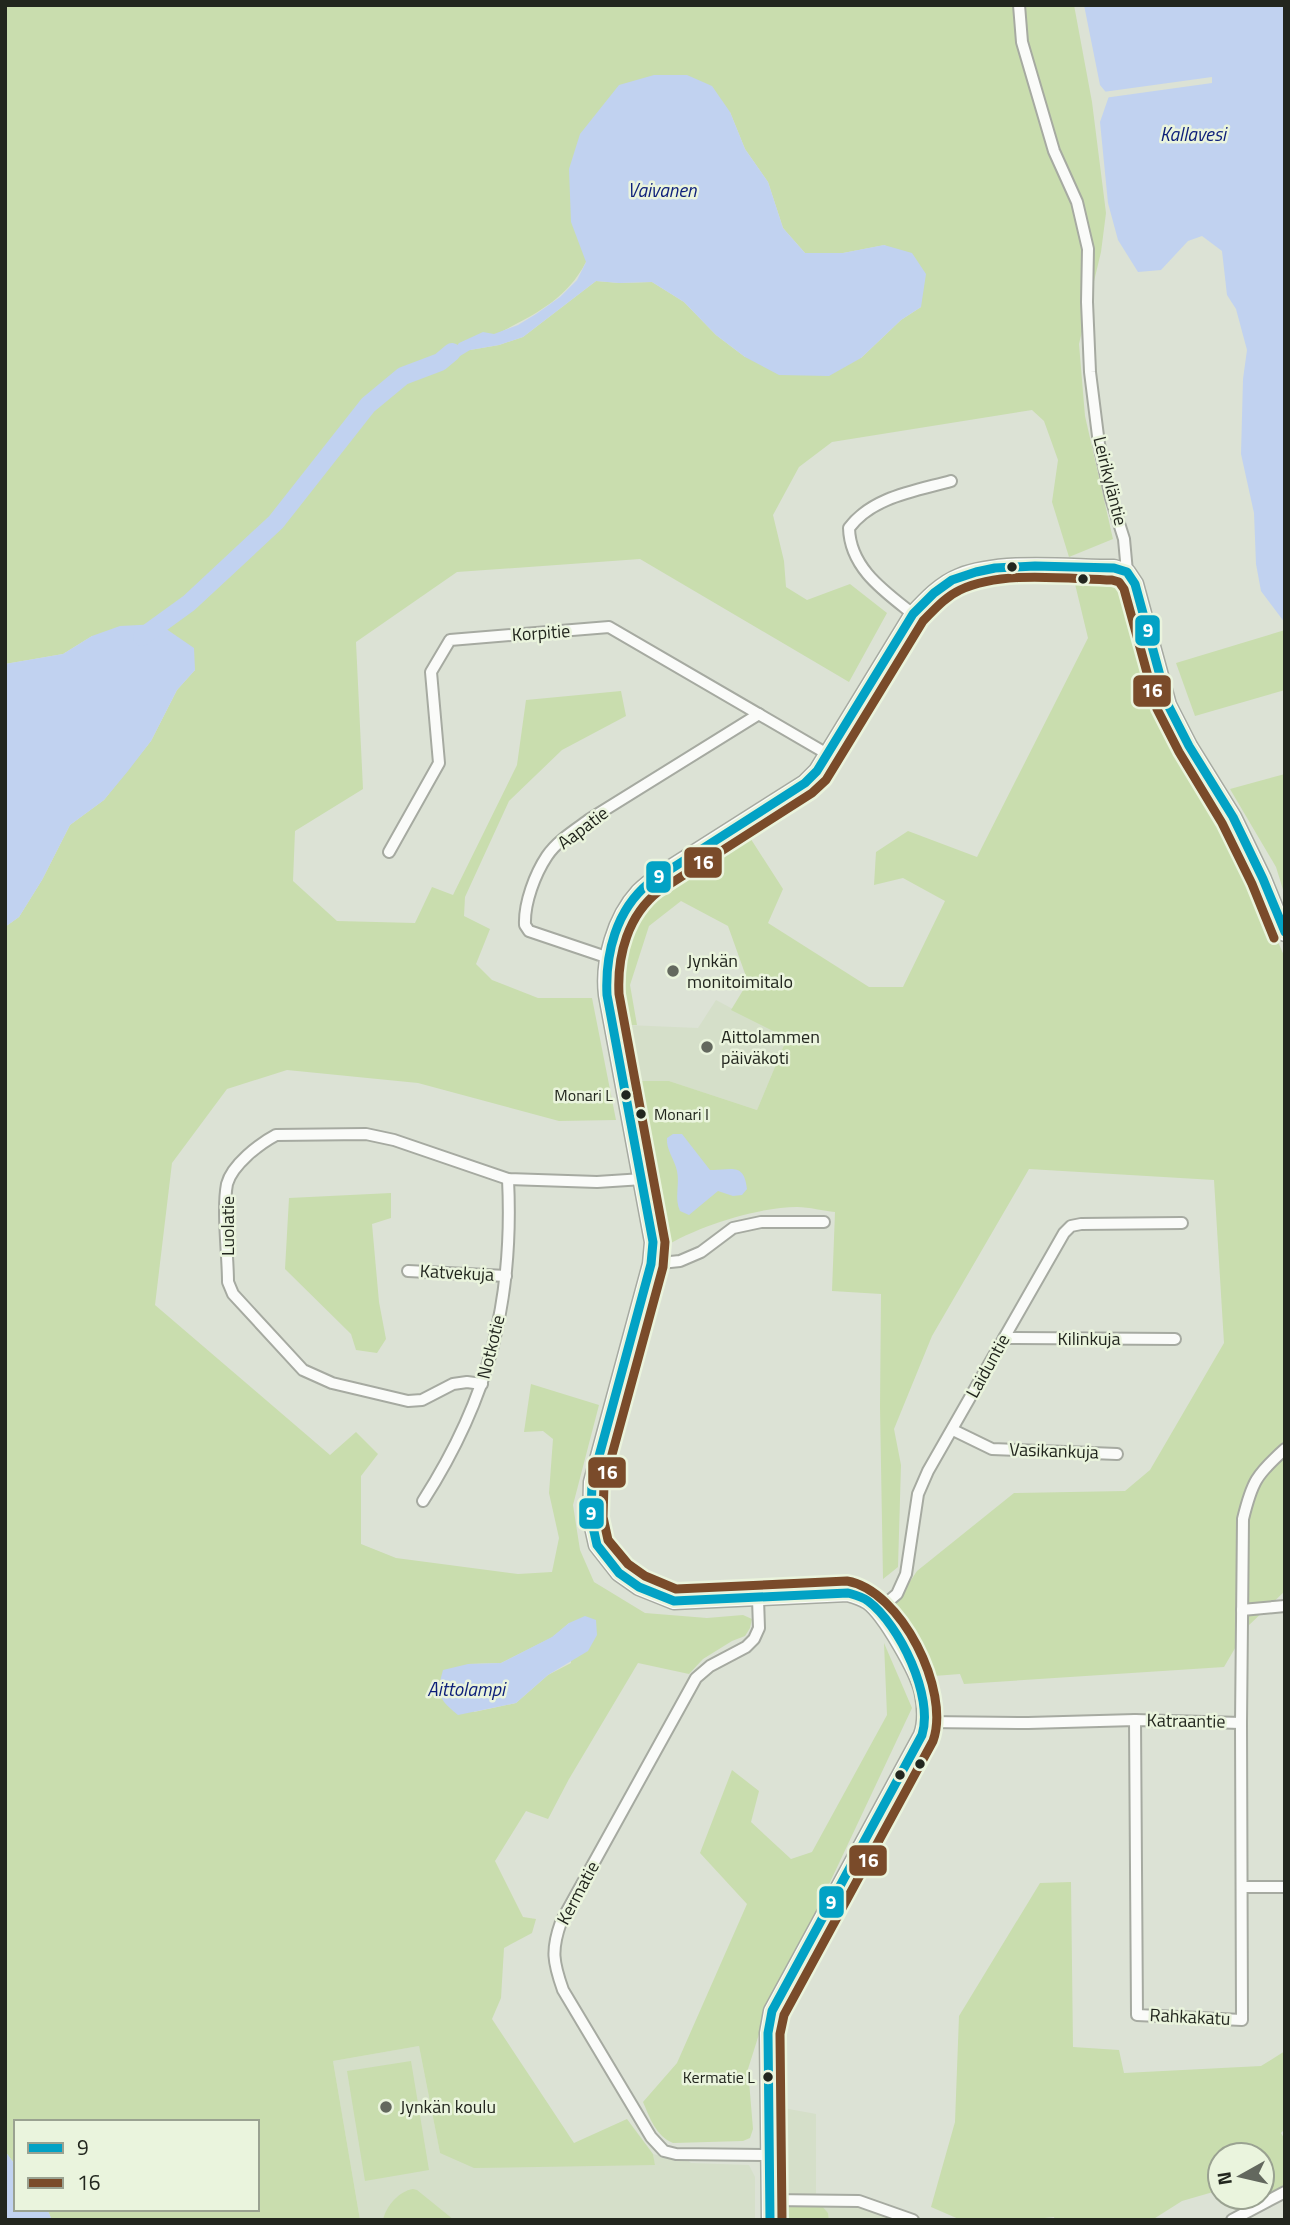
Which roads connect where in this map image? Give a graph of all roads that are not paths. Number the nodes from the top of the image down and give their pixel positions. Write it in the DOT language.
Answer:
graph roads {
  1 [pos="1019,5"];
  2 [pos="951,481"];
  3 [pos="1127,572"];
  4 [pos="913,614"];
  5 [pos="759,714"];
  6 [pos="829,755"];
  7 [pos="388,852"];
  8 [pos="1285,933"];
  9 [pos="609,958"];
  10 [pos="508,1179"];
  11 [pos="643,1179"];
  12 [pos="824,1222"];
  13 [pos="1182,1223"];
  14 [pos="651,1265"];
  15 [pos="408,1271"];
  16 [pos="506,1276"];
  17 [pos="1004,1338"];
  18 [pos="1175,1339"];
  19 [pos="482,1384"];
  20 [pos="953,1430"];
  21 [pos="1285,1449"];
  22 [pos="1117,1454"];
  23 [pos="423,1501"];
  24 [pos="758,1598"];
  25 [pos="1285,1606"];
  26 [pos="878,1610"];
  27 [pos="1242,1610"];
  28 [pos="1135,1720"];
  29 [pos="927,1722"];
  30 [pos="1241,1723"];
  31 [pos="1242,1887"];
  32 [pos="1285,1887"];
  33 [pos="769,2155"];
  34 [pos="1285,2192"];
  35 [pos="770,2200"];
  36 [pos="770,2220"];
  37 [pos="913,2220"];
  38 [pos="1232,2220"];
  1 -- 3 [label="street, Leirikyläntie"];
  2 -- 4 [label="street"];
  3 -- 4 [label="street"];
  3 -- 8 [label="street, Leirikyläntie"];
  4 -- 6 [label="street"];
  5 -- 6 [label="street, Korpitie"];
  5 -- 7 [label="street, Korpitie"];
  5 -- 9 [label="street, Aapatie"];
  6 -- 9 [label="street"];
  9 -- 11 [label="street"];
  10 -- 11 [label="street, Luolatie"];
  10 -- 16 [label="street, Notkotie"];
  10 -- 19 [label="street, Luolatie"];
  11 -- 14 [label="street"];
  12 -- 14 [label="street"];
  13 -- 17 [label="street, Laiduntie"];
  14 -- 24 [label="street"];
  15 -- 16 [label="street, Katvekuja"];
  16 -- 19 [label="street, Notkotie"];
  17 -- 18 [label="street, Kilinkuja"];
  17 -- 20 [label="street, Laiduntie"];
  19 -- 23 [label="street, Notkotie"];
  20 -- 22 [label="street, Vasikankuja"];
  20 -- 26 [label="street, Laiduntie"];
  21 -- 27 [label="street, Katraantie"];
  24 -- 26 [label="street"];
  24 -- 33 [label="street, Kermatie"];
  25 -- 27 [label="street"];
  26 -- 29 [label="street"];
  27 -- 30 [label="street, Katraantie"];
  28 -- 29 [label="street, Katraantie"];
  28 -- 30 [label="street, Katraantie"];
  28 -- 31 [label="street, Rahkakatu"];
  29 -- 33 [label="street"];
  30 -- 31 [label="street, Rahkakatu"];
  31 -- 32 [label="street"];
  33 -- 35 [label="street"];
  34 -- 38 [label="street"];
  35 -- 36 [label="street"];
  35 -- 37 [label="street"];
}
